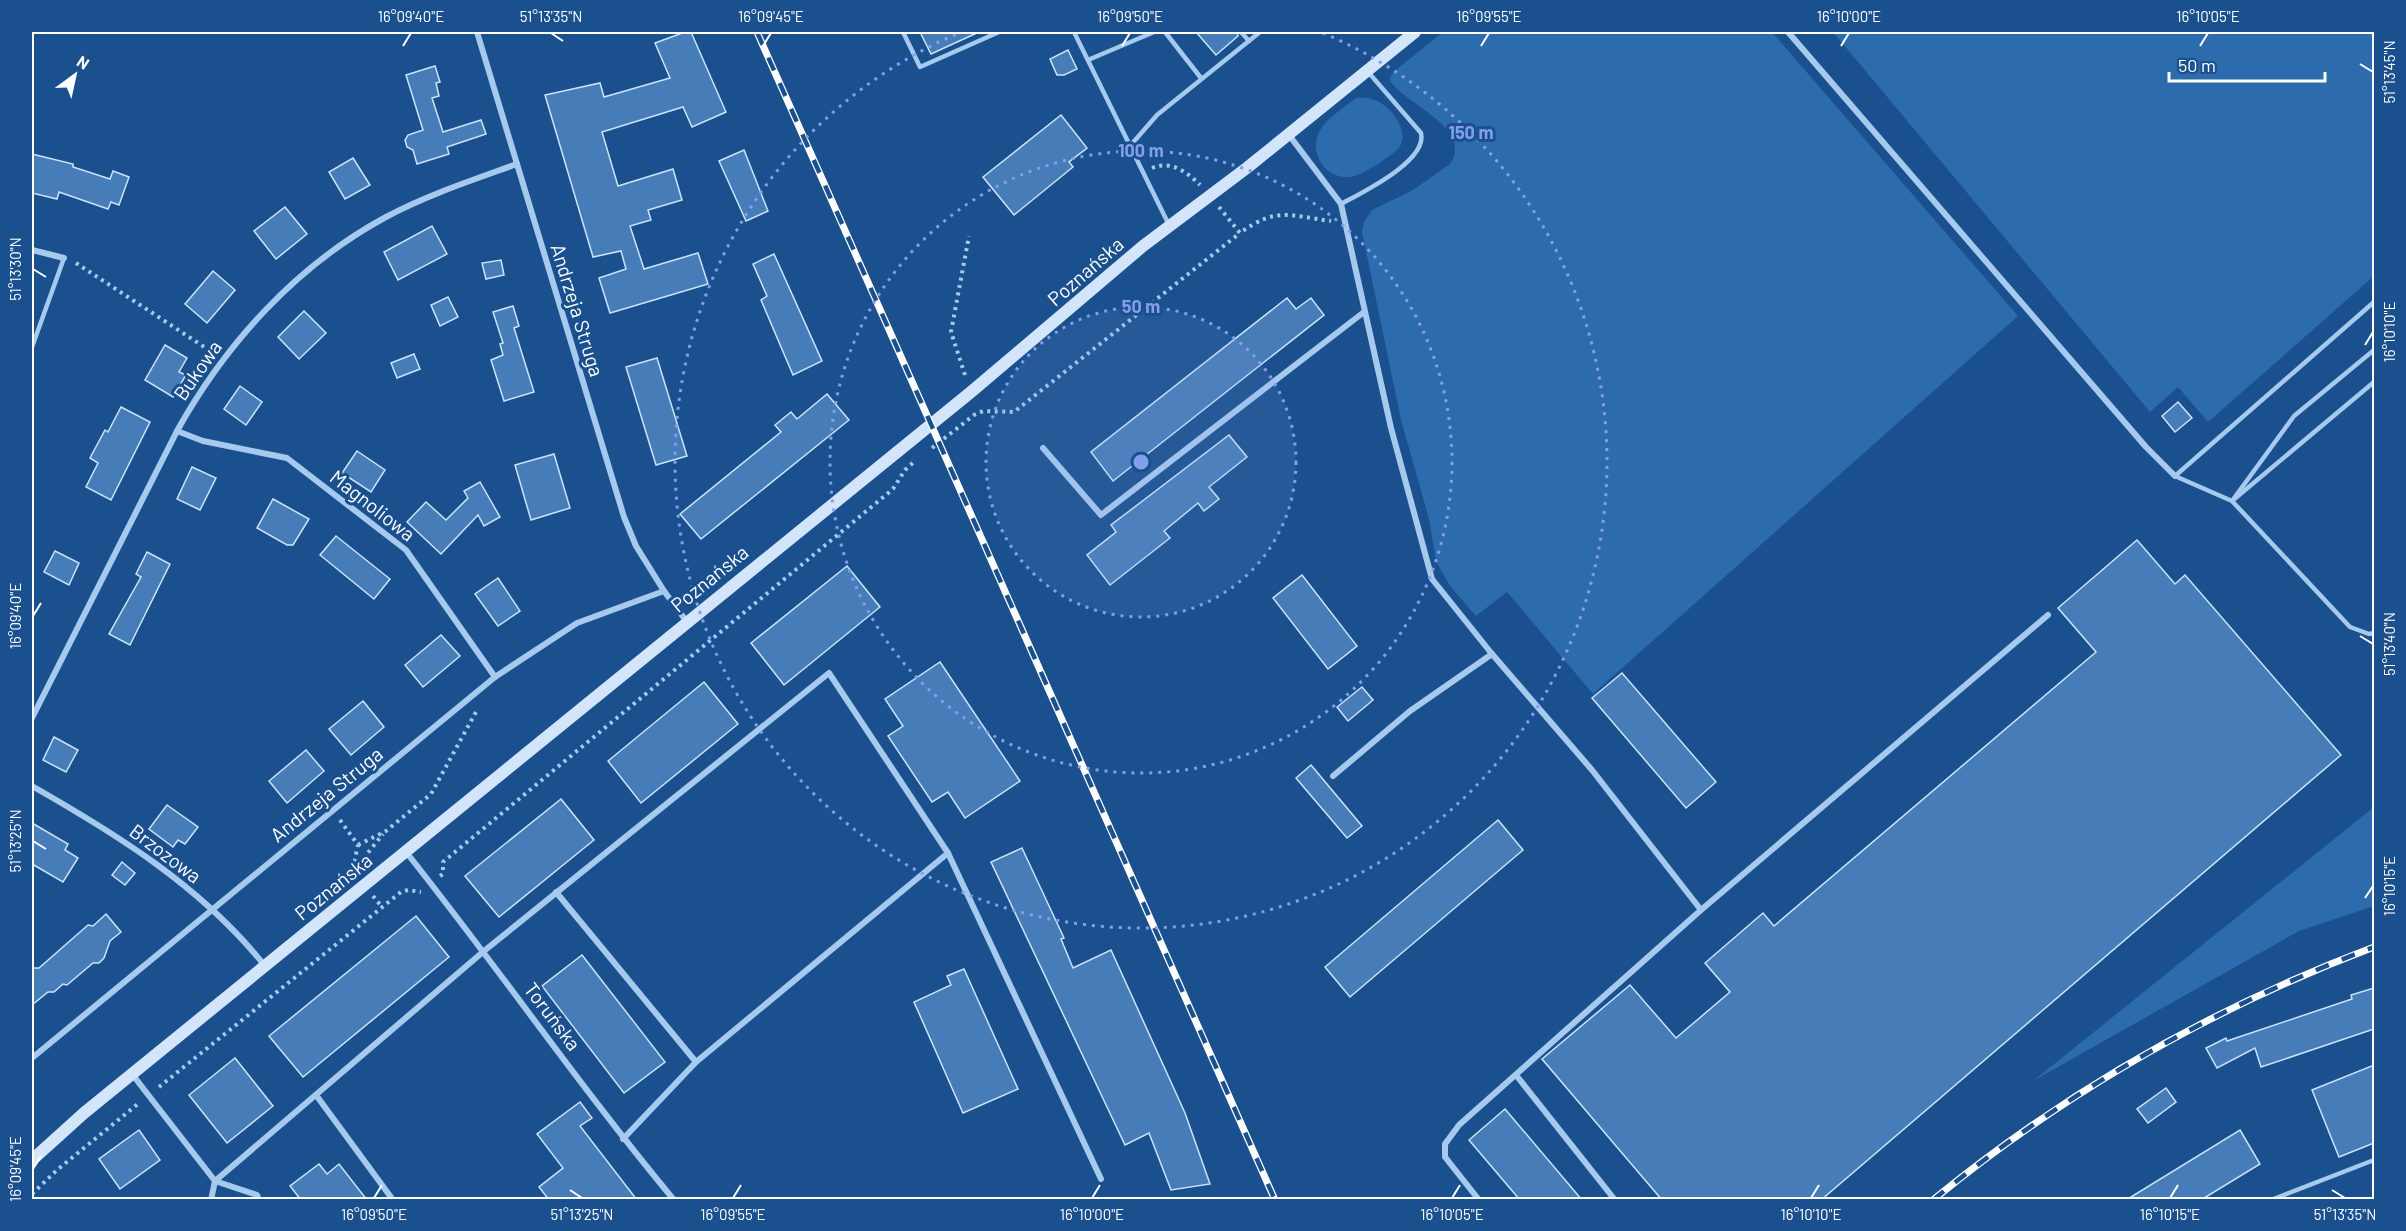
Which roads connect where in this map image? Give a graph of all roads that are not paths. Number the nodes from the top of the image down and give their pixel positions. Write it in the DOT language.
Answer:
graph roads {
  1 [pos="477,32"];
  2 [pos="903,32"];
  3 [pos="999,32"];
  4 [pos="1074,32"];
  5 [pos="1154,32"];
  6 [pos="1165,32"];
  7 [pos="1241,32"];
  8 [pos="1260,32"];
  9 [pos="1415,32"];
  10 [pos="1788,32"];
  11 [pos="1249,41"];
  12 [pos="1088,60"];
  13 [pos="1367,71"];
  14 [pos="1201,78"];
  15 [pos="1289,135"];
  16 [pos="1130,146"];
  17 [pos="517,164"];
  18 [pos="1341,204"];
  19 [pos="1170,225"];
  20 [pos="32,250"];
  21 [pos="64,258"];
  22 [pos="2374,302"];
  23 [pos="1364,312"];
  24 [pos="32,347"];
  25 [pos="2374,350"];
  26 [pos="2374,382"];
  27 [pos="177,430"];
  28 [pos="1043,447"];
  29 [pos="2175,477"];
  30 [pos="2232,501"];
  31 [pos="664,591"];
  32 [pos="2048,615"];
  33 [pos="687,622"];
  34 [pos="2374,633"];
  35 [pos="1492,654"];
  36 [pos="495,677"];
  37 [pos="32,718"];
  38 [pos="1333,776"];
  39 [pos="32,786"];
  40 [pos="406,851"];
  41 [pos="948,853"];
  42 [pos="556,892"];
  43 [pos="212,909"];
  44 [pos="1701,910"];
  45 [pos="484,951"];
  46 [pos="265,966"];
  47 [pos="32,1058"];
  48 [pos="696,1062"];
  49 [pos="132,1074"];
  50 [pos="1516,1075"];
  51 [pos="316,1095"];
  52 [pos="623,1139"];
  53 [pos="32,1160"];
  54 [pos="2374,1160"];
  55 [pos="1101,1179"];
  56 [pos="215,1181"];
  57 [pos="211,1200"];
  58 [pos="259,1200"];
  59 [pos="393,1200"];
  60 [pos="674,1200"];
  61 [pos="1479,1200"];
  62 [pos="1615,1200"];
  63 [pos="2271,1200"];
  1 -- 17 [label="street, Andrzeja Struga"];
  2 -- 3 [label="lane"];
  4 -- 12 [label="lane"];
  5 -- 12 [label="lane"];
  6 -- 14 [label="lane"];
  7 -- 11 [label="lane"];
  8 -- 11 [label="lane"];
  9 -- 13 [label="main road, Poznańska"];
  10 -- 29 [label="street"];
  11 -- 14 [label="lane"];
  12 -- 16 [label="lane"];
  13 -- 15 [label="main road, Poznańska"];
  13 -- 18 [label="lane"];
  14 -- 16 [label="lane"];
  15 -- 18 [label="street"];
  15 -- 19 [label="main road, Poznańska"];
  16 -- 19 [label="lane"];
  17 -- 27 [label="street, Bukowa"];
  17 -- 31 [label="street, Andrzeja Struga"];
  18 -- 23 [label="street"];
  19 -- 33 [label="main road, Poznańska"];
  20 -- 21 [label="street"];
  21 -- 24 [label="lane"];
  22 -- 29 [label="lane"];
  23 -- 28 [label="street"];
  23 -- 35 [label="street"];
  25 -- 30 [label="lane"];
  26 -- 30 [label="lane"];
  27 -- 36 [label="street, Magnoliowa"];
  27 -- 37 [label="street, Bukowa"];
  29 -- 30 [label="lane"];
  30 -- 34 [label="lane"];
  31 -- 33 [label="street, Andrzeja Struga"];
  31 -- 36 [label="street, Andrzeja Struga"];
  32 -- 44 [label="street"];
  33 -- 40 [label="main road, Poznańska"];
  35 -- 38 [label="street"];
  35 -- 44 [label="street"];
  36 -- 43 [label="street, Andrzeja Struga"];
  39 -- 43 [label="street, Brzozowa"];
  40 -- 45 [label="street, Toruńska"];
  40 -- 46 [label="main road, Poznańska"];
  41 -- 42 [label="street"];
  41 -- 48 [label="street"];
  41 -- 55 [label="street"];
  42 -- 45 [label="street"];
  42 -- 48 [label="street"];
  43 -- 46 [label="street, Brzozowa"];
  43 -- 47 [label="street, Andrzeja Struga"];
  44 -- 50 [label="street"];
  45 -- 51 [label="street"];
  45 -- 52 [label="street, Toruńska"];
  46 -- 49 [label="main road, Poznańska"];
  48 -- 52 [label="street"];
  49 -- 53 [label="main road, Poznańska"];
  49 -- 56 [label="street"];
  50 -- 61 [label="street"];
  50 -- 62 [label="street"];
  51 -- 56 [label="street"];
  51 -- 59 [label="street"];
  52 -- 60 [label="street, Toruńska"];
  54 -- 63 [label="lane"];
  56 -- 57 [label="street"];
  56 -- 58 [label="street"];
}
